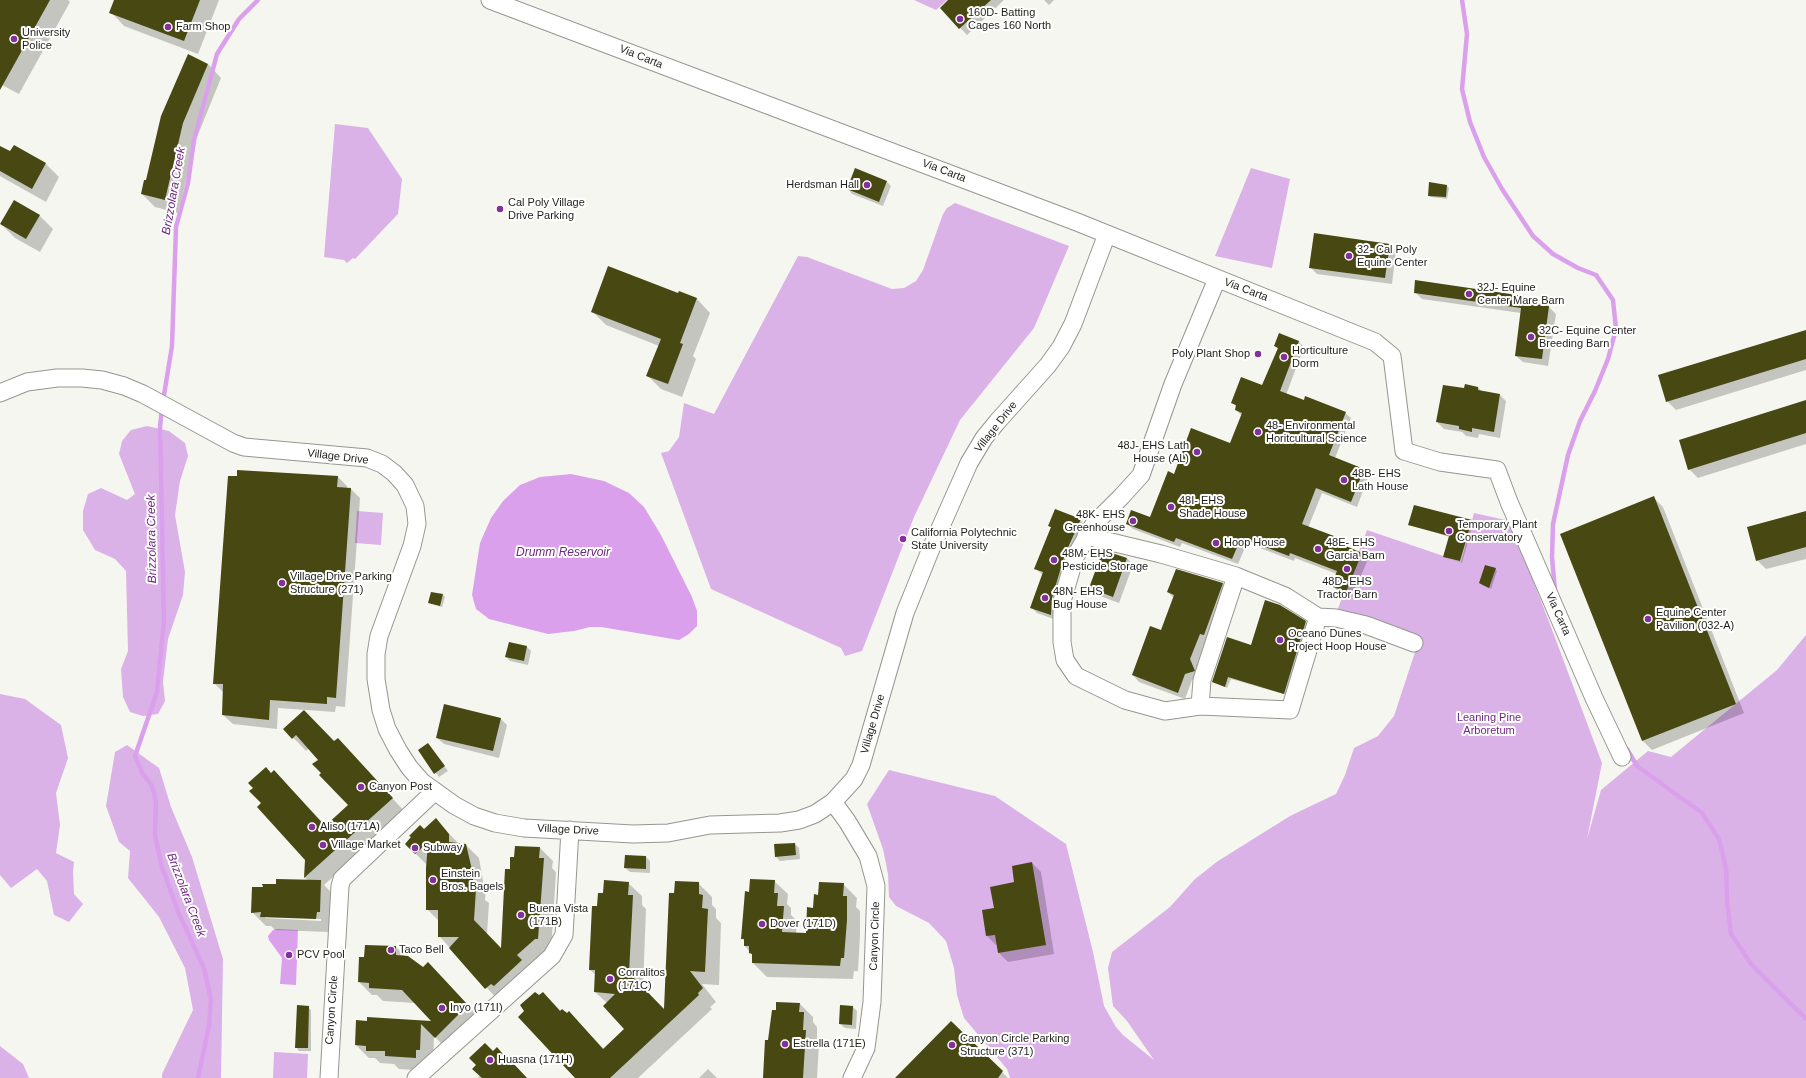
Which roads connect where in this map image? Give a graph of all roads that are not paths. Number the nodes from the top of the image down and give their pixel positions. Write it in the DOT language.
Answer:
graph roads {
  1 [pos="490,0"];
  2 [pos="1107,234"];
  3 [pos="1217,279"];
  4 [pos="0,393"];
  5 [pos="1086,536"];
  6 [pos="1236,576"];
  7 [pos="1318,617"];
  8 [pos="1414,643"];
  9 [pos="1200,706"];
  10 [pos="1622,757"];
  11 [pos="435,791"];
  12 [pos="833,802"];
  13 [pos="570,830"];
  14 [pos="328,1078"];
  15 [pos="416,1078"];
  16 [pos="852,1078"];
  1 -- 2 [label="street, Via Carta"];
  2 -- 3 [label="street, Via Carta"];
  2 -- 12 [label="street, Village Drive"];
  3 -- 5 [label="street"];
  3 -- 10 [label="street, Via Carta"];
  4 -- 11 [label="street, Village Drive"];
  5 -- 6 [label="street"];
  5 -- 9 [label="street"];
  6 -- 7 [label="street"];
  6 -- 9 [label="street"];
  7 -- 8 [label="street"];
  7 -- 9 [label="street"];
  11 -- 13 [label="street, Village Drive"];
  11 -- 14 [label="street, Canyon Circle"];
  12 -- 13 [label="street, Village Drive"];
  12 -- 16 [label="street, Canyon Circle"];
  13 -- 15 [label="street"];
}
